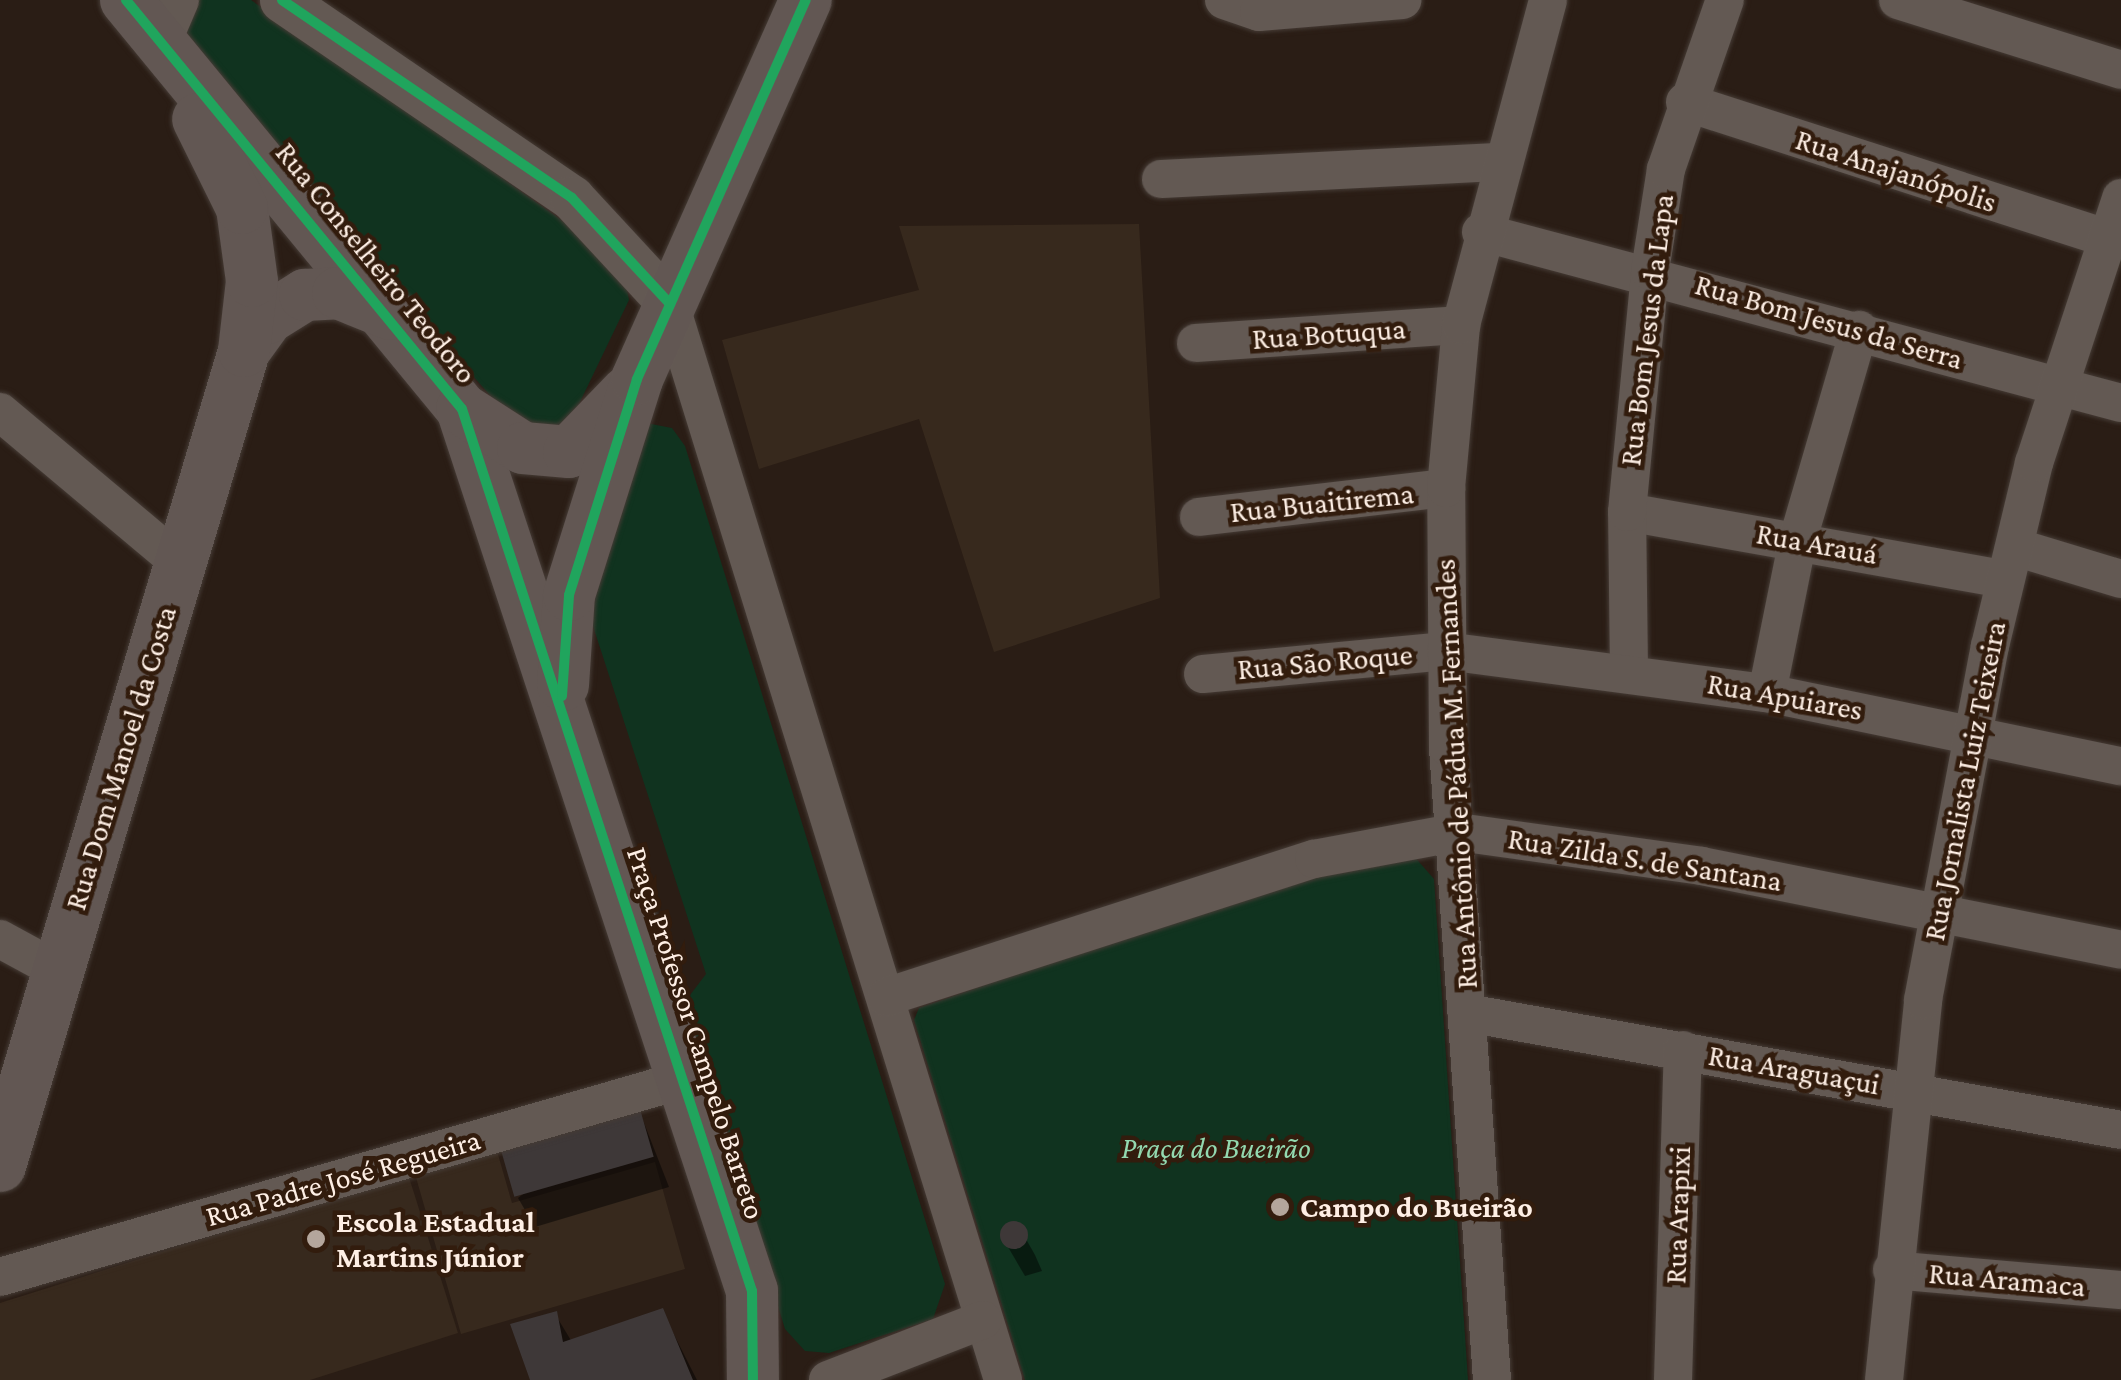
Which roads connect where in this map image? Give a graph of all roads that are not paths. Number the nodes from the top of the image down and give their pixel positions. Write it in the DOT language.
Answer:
graph roads {
  1 [pos="126,0"];
  2 [pos="282,0"];
  3 [pos="806,0"];
  4 [pos="1224,0"];
  5 [pos="1402,0"];
  6 [pos="1548,0"];
  7 [pos="1898,0"];
  8 [pos="1721,1"];
  9 [pos="1348,3"];
  10 [pos="170,24"];
  11 [pos="2121,70"];
  12 [pos="1685,102"];
  13 [pos="1498,162"];
  14 [pos="1162,179"];
  15 [pos="2121,198"];
  16 [pos="1481,232"];
  17 [pos="2108,239"];
  18 [pos="1650,271"];
  19 [pos="670,304"];
  20 [pos="390,314"];
  21 [pos="1461,325"];
  22 [pos="1858,330"];
  23 [pos="1196,343"];
  24 [pos="244,352"];
  25 [pos="637,380"];
  26 [pos="2058,388"];
  27 [pos="2121,404"];
  28 [pos="462,409"];
  29 [pos="0,412"];
  30 [pos="1446,488"];
  31 [pos="1627,512"];
  32 [pos="1199,516"];
  33 [pos="1798,539"];
  34 [pos="180,562"];
  35 [pos="2010,563"];
  36 [pos="2121,579"];
  37 [pos="1446,650"];
  38 [pos="1629,671"];
  39 [pos="1203,674"];
  40 [pos="1767,693"];
  41 [pos="562,706"];
  42 [pos="1974,732"];
  43 [pos="2121,766"];
  44 [pos="1458,832"];
  45 [pos="1938,912"];
  46 [pos="0,939"];
  47 [pos="2121,950"];
  48 [pos="57,970"];
  49 [pos="886,997"];
  50 [pos="1467,1013"];
  51 [pos="1683,1050"];
  52 [pos="685,1078"];
  53 [pos="1910,1091"];
  54 [pos="2121,1130"];
  55 [pos="0,1166"];
  56 [pos="1892,1270"];
  57 [pos="0,1277"];
  58 [pos="2121,1290"];
  59 [pos="984,1320"];
  60 [pos="754,1380"];
  61 [pos="828,1380"];
  62 [pos="1003,1380"];
  63 [pos="1492,1380"];
  64 [pos="1673,1380"];
  65 [pos="1884,1380"];
  1 -- 10 [label="main road, Rua Conselheiro Teodoro"];
  2 -- 19 [label="street"];
  3 -- 19 [label="main road"];
  4 -- 9 [label="street"];
  5 -- 9 [label="street"];
  6 -- 13 [label="street, Rua Antônio de Pádua M. Fernandes"];
  7 -- 11 [label="street"];
  8 -- 12 [label="street, Rua Bom Jesus da Lapa"];
  10 -- 20 [label="main road, Rua Conselheiro Teodoro"];
  10 -- 24 [label="main road, Rua Dom Manoel da Costa"];
  12 -- 17 [label="street, Rua Anajanópolis"];
  12 -- 18 [label="street, Rua Bom Jesus da Lapa"];
  13 -- 14 [label="street"];
  13 -- 16 [label="street, Rua Antônio de Pádua M. Fernandes"];
  15 -- 17 [label="street, Rua Jornalista Luiz Teixeira"];
  16 -- 18 [label="street, Rua Bom Jesus da Serra"];
  16 -- 21 [label="street, Rua Antônio de Pádua M. Fernandes"];
  17 -- 26 [label="street, Rua Jornalista Luiz Teixeira"];
  18 -- 22 [label="street, Rua Bom Jesus da Serra"];
  18 -- 31 [label="street, Rua Bom Jesus da Lapa"];
  19 -- 25 [label="main road"];
  19 -- 49 [label="street"];
  20 -- 24 [label="main road, Rua Dom Manoel da Costa"];
  20 -- 28 [label="main road, Rua Conselheiro Teodoro"];
  21 -- 23 [label="street, Rua Botuqua"];
  21 -- 30 [label="street, Rua Antônio de Pádua M. Fernandes"];
  22 -- 26 [label="street, Rua Bom Jesus da Serra"];
  22 -- 33 [label="street"];
  24 -- 34 [label="main road, Rua Dom Manoel da Costa"];
  25 -- 28 [label="main road"];
  25 -- 41 [label="main road"];
  26 -- 27 [label="street, Rua Bom Jesus da Serra"];
  26 -- 35 [label="street, Rua Jornalista Luiz Teixeira"];
  28 -- 41 [label="main road, Rua Conselheiro Teodoro"];
  29 -- 34 [label="street"];
  30 -- 32 [label="street, Rua Buaitirema"];
  30 -- 37 [label="street, Rua Antônio de Pádua M. Fernandes"];
  31 -- 33 [label="street, Rua Arauá"];
  31 -- 38 [label="street, Rua Bom Jesus da Lapa"];
  33 -- 35 [label="street, Rua Arauá"];
  33 -- 40 [label="street"];
  34 -- 48 [label="main road, Rua Dom Manoel da Costa"];
  35 -- 36 [label="street, Rua Arauá"];
  35 -- 42 [label="street, Rua Jornalista Luiz Teixeira"];
  37 -- 38 [label="street, Rua Apuiares"];
  37 -- 39 [label="street, Rua São Roque"];
  37 -- 44 [label="street, Rua Antônio de Pádua M. Fernandes"];
  38 -- 40 [label="street, Rua Apuiares"];
  40 -- 42 [label="street, Rua Apuiares"];
  41 -- 52 [label="main road, Praça Professor Campelo Barreto"];
  42 -- 43 [label="street, Rua Apuiares"];
  42 -- 45 [label="street, Rua Jornalista Luiz Teixeira"];
  44 -- 45 [label="street, Rua Zilda S. de Santana"];
  44 -- 49 [label="street, Rua Zilda S. de Santana"];
  44 -- 50 [label="street, Rua Antônio de Pádua M. Fernandes"];
  45 -- 47 [label="street, Rua Zilda S. de Santana"];
  45 -- 53 [label="street, Rua Jornalista Luiz Teixeira"];
  46 -- 48 [label="street"];
  48 -- 55 [label="main road, Rua Dom Manoel da Costa"];
  49 -- 59 [label="street"];
  50 -- 51 [label="street, Rua Araguaçui"];
  50 -- 63 [label="street, Rua Antônio de Pádua M. Fernandes"];
  51 -- 53 [label="street, Rua Araguaçui"];
  51 -- 64 [label="street, Rua Arapixi"];
  52 -- 57 [label="street, Rua Padre José Regueira"];
  52 -- 60 [label="main road, Praça Professor Campelo Barreto"];
  53 -- 54 [label="street, Rua Araguaçui"];
  53 -- 56 [label="street, Rua Jornalista Luiz Teixeira"];
  56 -- 58 [label="street, Rua Aramaca"];
  56 -- 65 [label="street, Rua Jornalista Luiz Teixeira"];
  59 -- 61 [label="street"];
  59 -- 62 [label="street"];
}
